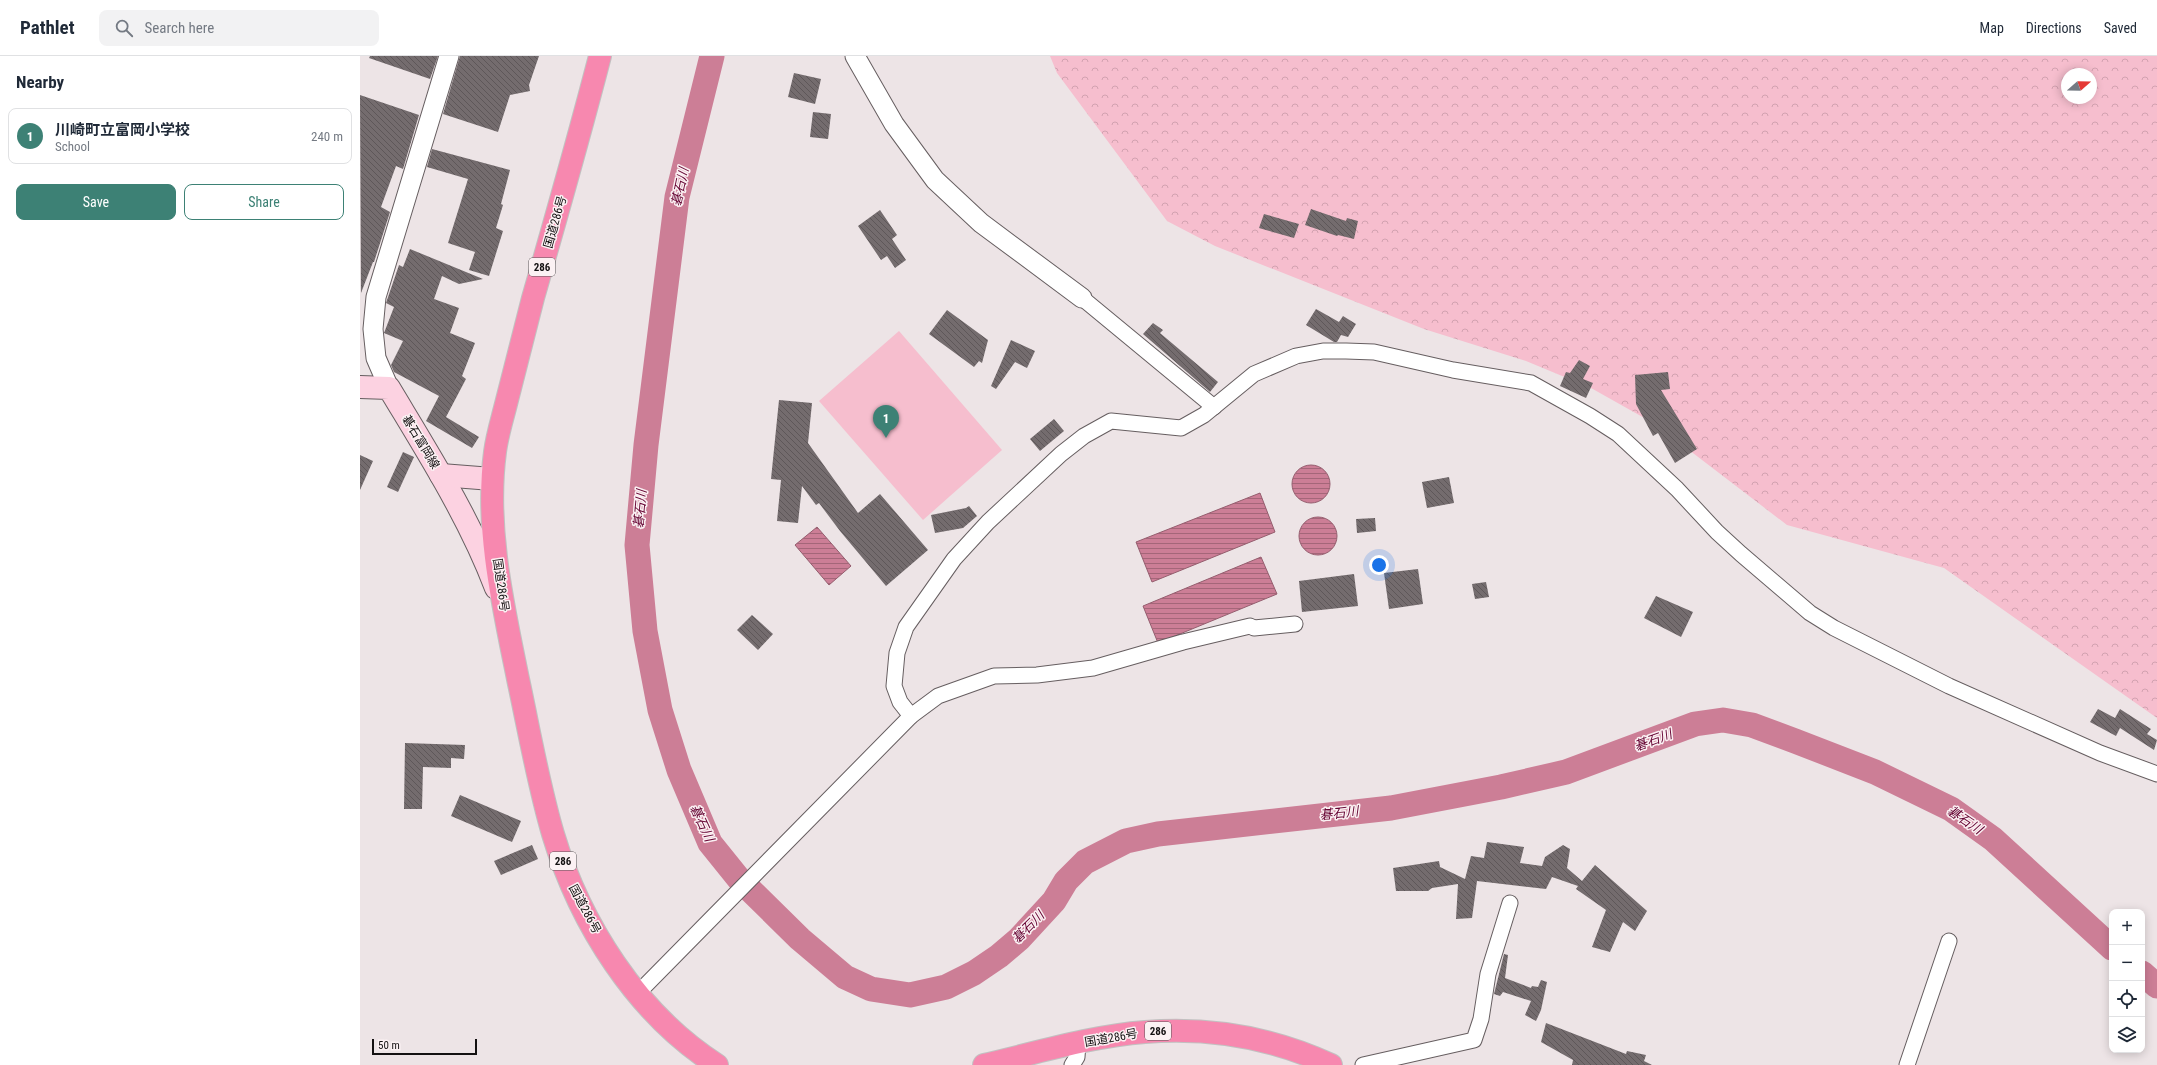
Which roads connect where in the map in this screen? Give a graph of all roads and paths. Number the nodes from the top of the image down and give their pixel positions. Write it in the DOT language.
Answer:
graph roads {
  1 [pos="449,56"];
  2 [pos="600,56"];
  3 [pos="855,56"];
  4 [pos="1082,298"];
  5 [pos="360,387"];
  6 [pos="389,388"];
  7 [pos="1214,407"];
  8 [pos="441,475"];
  9 [pos="492,479"];
  10 [pos="504,608"];
  11 [pos="1295,624"];
  12 [pos="911,716"];
  13 [pos="2157,774"];
  14 [pos="1510,903"];
  15 [pos="1949,941"];
  16 [pos="638,994"];
  17 [pos="1078,1044"];
  18 [pos="718,1065"];
  19 [pos="984,1065"];
  20 [pos="1072,1065"];
  21 [pos="1331,1065"];
  22 [pos="1363,1065"];
  23 [pos="1907,1065"];
  1 -- 6 [label="street"];
  2 -- 9 [label="highway, 国道286号 / 286"];
  3 -- 4 [label="street"];
  4 -- 7 [label="street"];
  5 -- 6 [label="main road"];
  6 -- 8 [label="main road, 碁石富岡線"];
  7 -- 12 [label="street"];
  7 -- 13 [label="street"];
  8 -- 9 [label="main road, 碁石富岡線"];
  8 -- 10 [label="main road"];
  9 -- 10 [label="highway, 国道286号 / 286"];
  10 -- 16 [label="highway, 国道286号 / 286"];
  11 -- 12 [label="street"];
  12 -- 16 [label="street"];
  14 -- 22 [label="street"];
  15 -- 23 [label="street"];
  16 -- 18 [label="highway, 国道286号 / 286"];
  17 -- 19 [label="highway, 国道286号 / 286"];
  17 -- 20 [label="street"];
  17 -- 21 [label="highway, 国道286号 / 286"];
}
